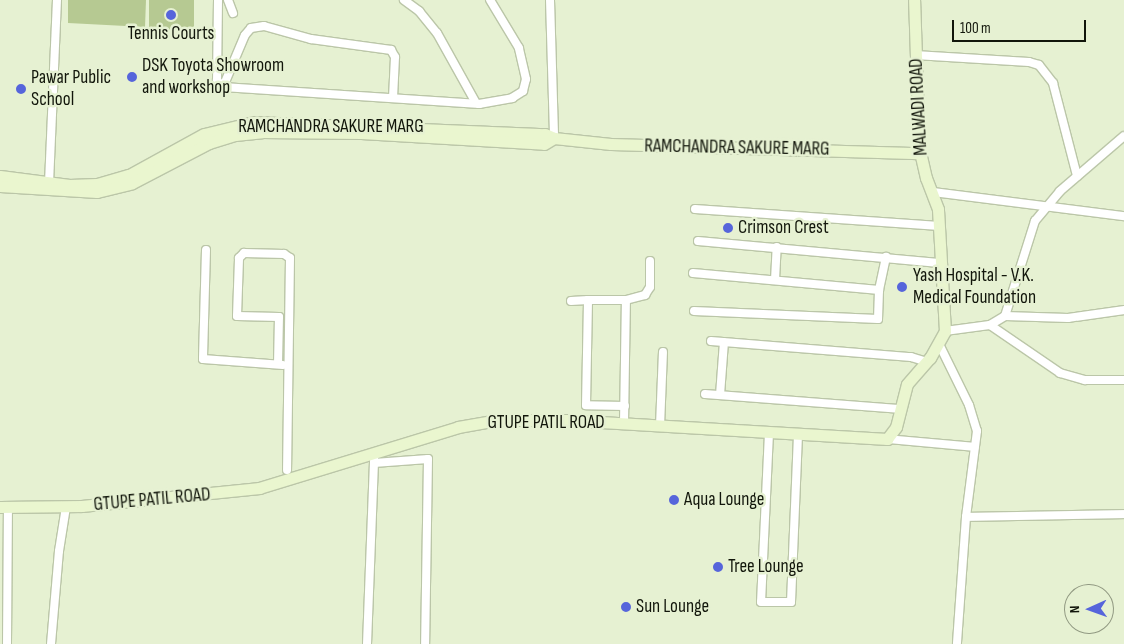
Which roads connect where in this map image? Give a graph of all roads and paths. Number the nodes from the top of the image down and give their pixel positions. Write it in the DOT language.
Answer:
graph roads {
  1 [pos="57,0"];
  2 [pos="218,0"];
  3 [pos="228,0"];
  4 [pos="404,0"];
  5 [pos="490,0"];
  6 [pos="550,0"];
  7 [pos="914,0"];
  8 [pos="233,13"];
  9 [pos="916,56"];
  10 [pos="223,87"];
  11 [pos="393,98"];
  12 [pos="476,103"];
  13 [pos="1124,136"];
  14 [pos="554,138"];
  15 [pos="920,153"];
  16 [pos="178,154"];
  17 [pos="0,176"];
  18 [pos="1077,176"];
  19 [pos="49,183"];
  20 [pos="0,186"];
  21 [pos="933,192"];
  22 [pos="1045,206"];
  23 [pos="695,209"];
  24 [pos="1124,216"];
  25 [pos="939,226"];
  26 [pos="698,240"];
  27 [pos="777,247"];
  28 [pos="206,250"];
  29 [pos="886,256"];
  30 [pos="650,261"];
  31 [pos="939,263"];
  32 [pos="693,273"];
  33 [pos="774,280"];
  34 [pos="879,290"];
  35 [pos="588,300"];
  36 [pos="626,300"];
  37 [pos="571,301"];
  38 [pos="1124,310"];
  39 [pos="694,311"];
  40 [pos="1005,316"];
  41 [pos="990,325"];
  42 [pos="945,331"];
  43 [pos="711,341"];
  44 [pos="724,342"];
  45 [pos="939,344"];
  46 [pos="663,352"];
  47 [pos="927,362"];
  48 [pos="278,364"];
  49 [pos="290,366"];
  50 [pos="1124,380"];
  51 [pos="705,394"];
  52 [pos="720,395"];
  53 [pos="625,406"];
  54 [pos="898,409"];
  55 [pos="624,424"];
  56 [pos="660,426"];
  57 [pos="769,439"];
  58 [pos="798,439"];
  59 [pos="887,439"];
  60 [pos="975,447"];
  61 [pos="374,458"];
  62 [pos="287,470"];
  63 [pos="66,506"];
  64 [pos="4,507"];
  65 [pos="1124,514"];
  66 [pos="966,517"];
  67 [pos="7,644"];
  68 [pos="52,644"];
  69 [pos="367,644"];
  70 [pos="425,644"];
  71 [pos="956,644"];
  1 -- 19 [label="street"];
  2 -- 10 [label="street"];
  3 -- 8 [label="street"];
  4 -- 12 [label="street"];
  5 -- 12 [label="street"];
  6 -- 14 [label="street"];
  7 -- 9 [label="street, MALWADI ROAD"];
  9 -- 15 [label="street, MALWADI ROAD"];
  9 -- 18 [label="street"];
  10 -- 11 [label="street"];
  10 -- 11 [label="street"];
  11 -- 12 [label="street"];
  13 -- 18 [label="street"];
  14 -- 15 [label="street, RAMCHANDRA SAKURE MARG"];
  14 -- 16 [label="street, RAMCHANDRA SAKURE MARG"];
  15 -- 21 [label="street, MALWADI ROAD"];
  16 -- 19 [label="street, RAMCHANDRA SAKURE MARG"];
  16 -- 20 [label="street, RAMCHANDRA SAKURE MARG"];
  17 -- 19 [label="street, RAMCHANDRA SAKURE MARG"];
  18 -- 22 [label="street"];
  21 -- 22 [label="street"];
  21 -- 25 [label="street, MALWADI ROAD"];
  22 -- 24 [label="street"];
  22 -- 40 [label="street"];
  23 -- 25 [label="street"];
  25 -- 31 [label="street, MALWADI ROAD"];
  26 -- 27 [label="street"];
  27 -- 29 [label="street"];
  27 -- 33 [label="street"];
  28 -- 48 [label="street"];
  29 -- 31 [label="street"];
  29 -- 34 [label="street"];
  30 -- 36 [label="street"];
  31 -- 42 [label="street, MALWADI ROAD"];
  32 -- 33 [label="street"];
  33 -- 34 [label="street"];
  34 -- 39 [label="street"];
  35 -- 36 [label="street"];
  35 -- 37 [label="street"];
  35 -- 53 [label="street"];
  36 -- 53 [label="street"];
  38 -- 40 [label="street"];
  40 -- 41 [label="street"];
  41 -- 42 [label="street"];
  41 -- 50 [label="street"];
  42 -- 45 [label="street"];
  43 -- 44 [label="street"];
  44 -- 47 [label="street"];
  44 -- 52 [label="street"];
  45 -- 47 [label="street"];
  45 -- 60 [label="street"];
  46 -- 56 [label="street"];
  47 -- 54 [label="street"];
  48 -- 49 [label="street"];
  48 -- 49 [label="street"];
  49 -- 62 [label="street"];
  51 -- 52 [label="street"];
  52 -- 54 [label="street"];
  53 -- 55 [label="street"];
  54 -- 59 [label="street"];
  55 -- 56 [label="street, GTUPE PATIL ROAD"];
  55 -- 61 [label="street, GTUPE PATIL ROAD"];
  56 -- 57 [label="street, GTUPE PATIL ROAD"];
  57 -- 58 [label="street, GTUPE PATIL ROAD"];
  57 -- 58 [label="street"];
  58 -- 59 [label="street, GTUPE PATIL ROAD"];
  59 -- 60 [label="street"];
  60 -- 66 [label="street"];
  61 -- 63 [label="street, GTUPE PATIL ROAD"];
  61 -- 69 [label="street"];
  61 -- 70 [label="street"];
  63 -- 64 [label="street, GTUPE PATIL ROAD"];
  63 -- 68 [label="street"];
  64 -- 67 [label="street"];
  65 -- 66 [label="street"];
  66 -- 71 [label="street"];
}
